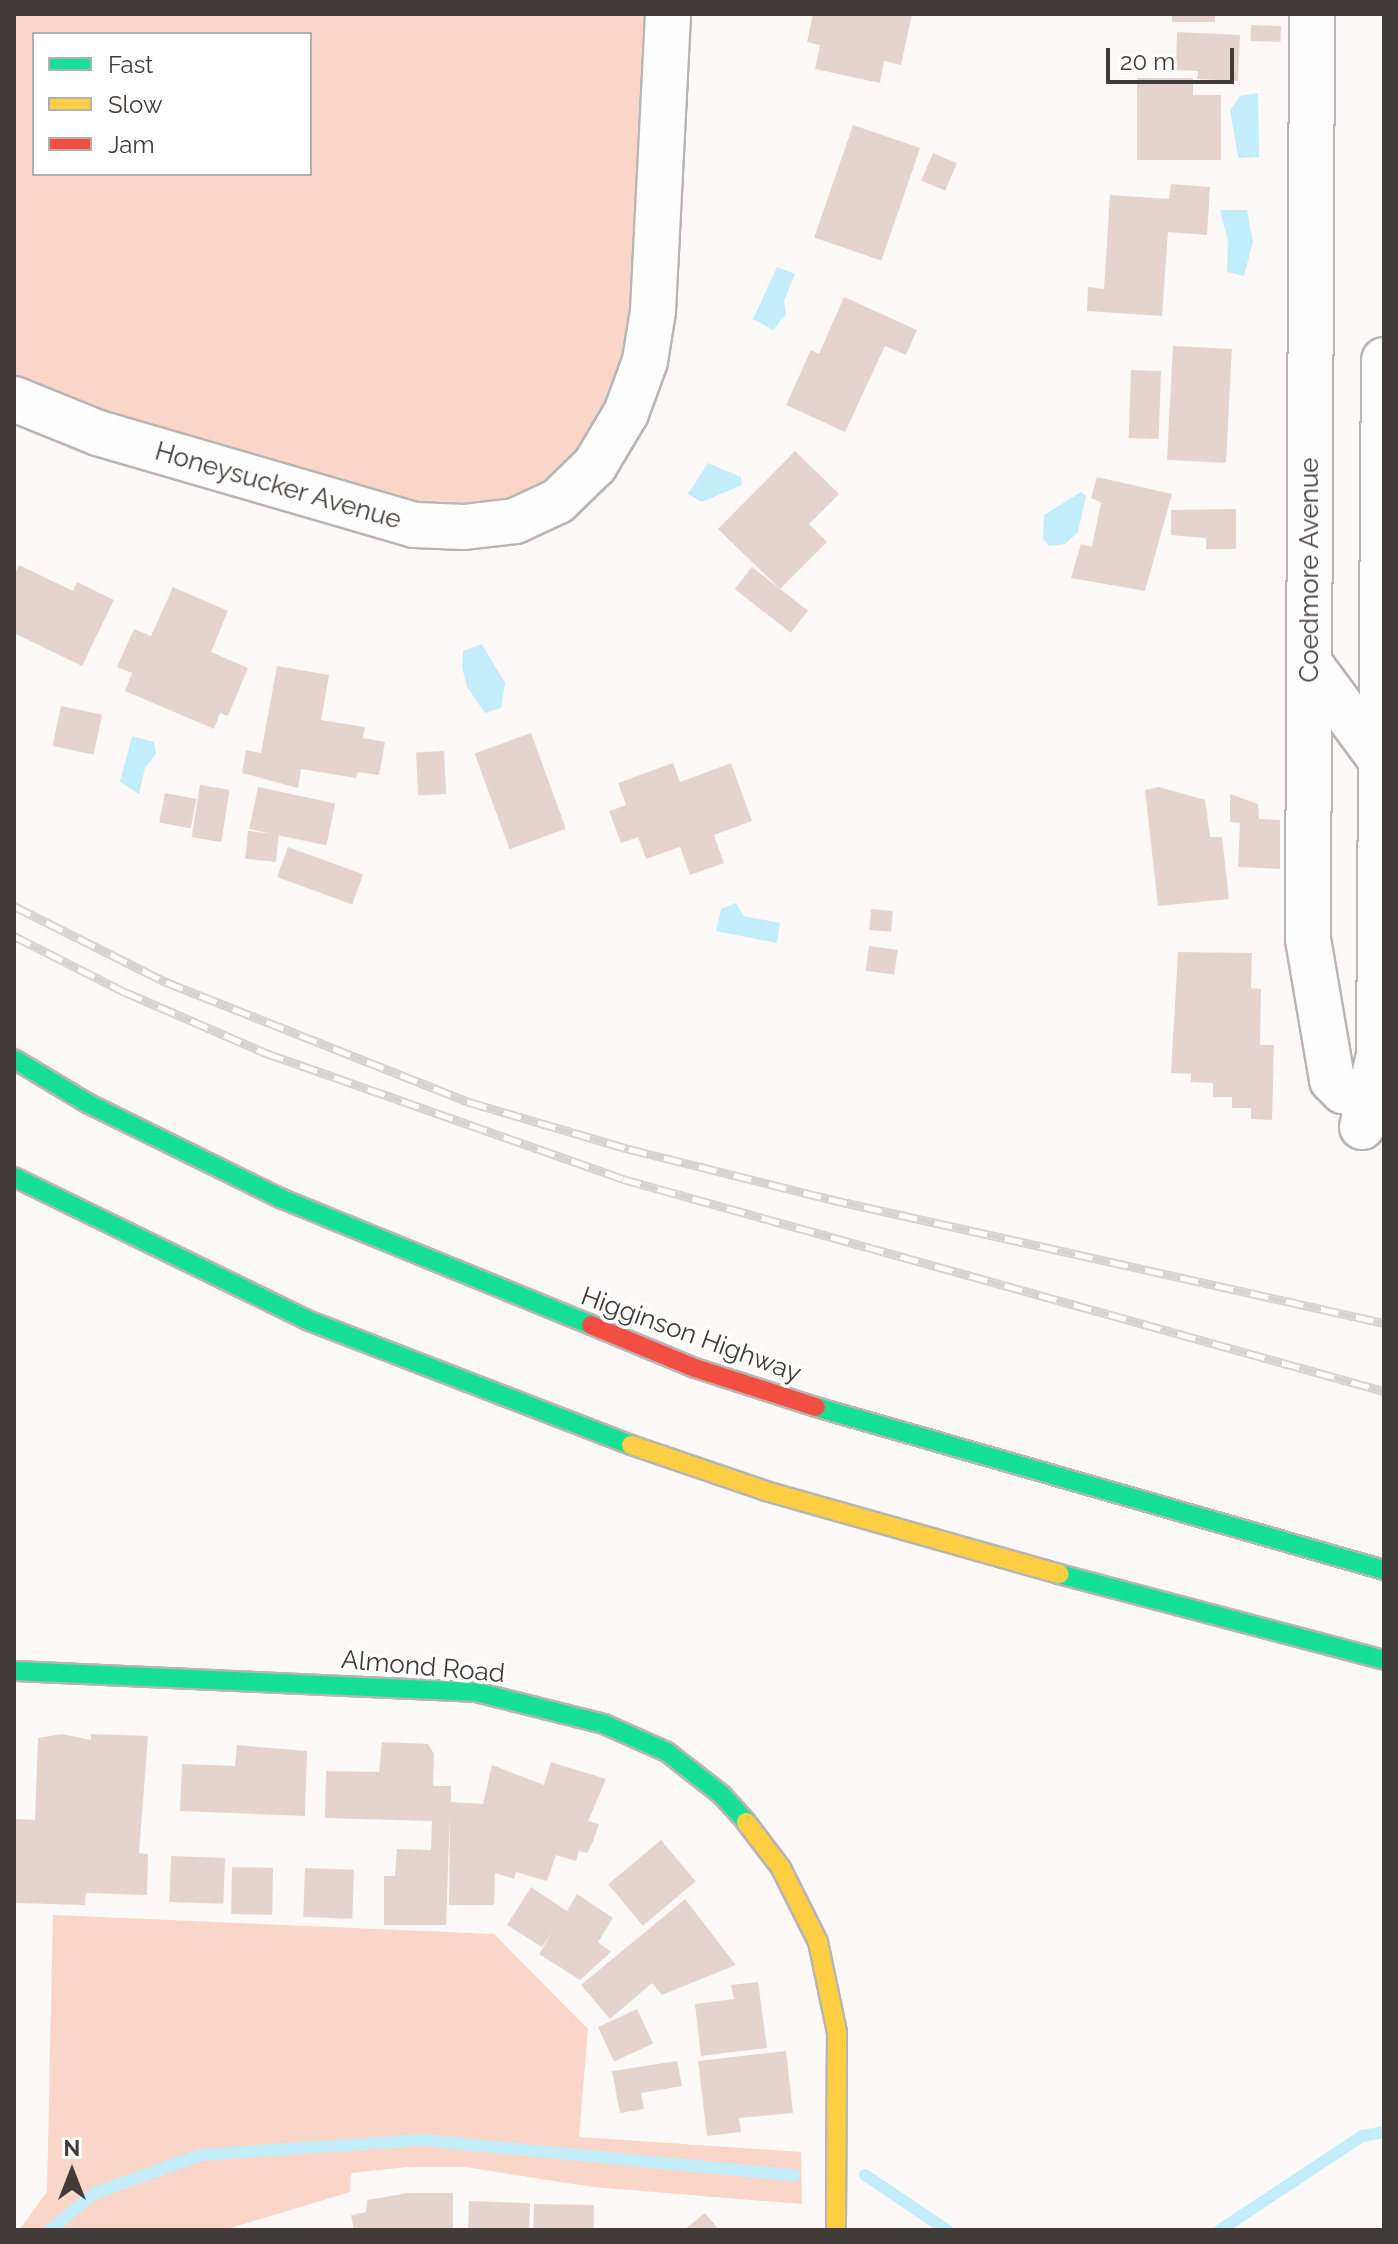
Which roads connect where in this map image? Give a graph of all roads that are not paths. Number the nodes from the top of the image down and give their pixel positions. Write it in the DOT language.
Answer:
graph roads {
  1 [pos="668,14"];
  2 [pos="1312,14"];
  3 [pos="1384,360"];
  4 [pos="14,399"];
  5 [pos="1310,664"];
  6 [pos="1382,762"];
  7 [pos="14,1059"];
  8 [pos="14,1177"];
  9 [pos="1384,1570"];
  10 [pos="1384,1660"];
  11 [pos="14,1671"];
  12 [pos="836,2230"];
  1 -- 4 [label="street, Honeysucker Avenue"];
  2 -- 5 [label="street, Coedmore Avenue"];
  3 -- 6 [label="street"];
  5 -- 6 [label="street"];
  5 -- 6 [label="street, Coedmore Avenue"];
  7 -- 9 [label="main road, Higginson Highway"];
  8 -- 10 [label="main road"];
  11 -- 12 [label="main road, Almond Road"];
}
